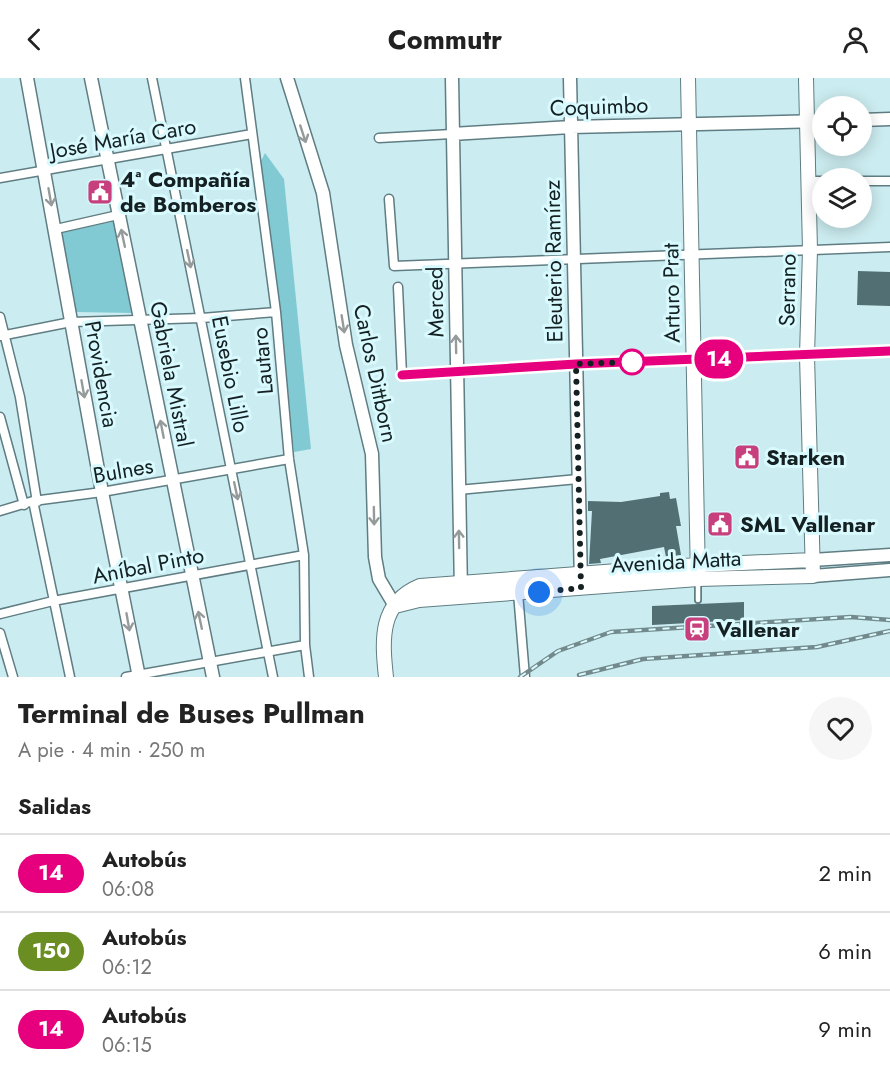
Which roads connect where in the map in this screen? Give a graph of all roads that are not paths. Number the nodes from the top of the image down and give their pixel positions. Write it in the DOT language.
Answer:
graph roads {
  1 [pos="27,78"];
  2 [pos="91,78"];
  3 [pos="152,78"];
  4 [pos="245,78"];
  5 [pos="287,78"];
  6 [pos="452,78"];
  7 [pos="570,78"];
  8 [pos="688,78"];
  9 [pos="806,78"];
  10 [pos="890,119"];
  11 [pos="872,120"];
  12 [pos="807,121"];
  13 [pos="812,121"];
  14 [pos="689,124"];
  15 [pos="571,127"];
  16 [pos="252,134"];
  17 [pos="452,134"];
  18 [pos="379,138"];
  19 [pos="166,149"];
  20 [pos="108,159"];
  21 [pos="813,168"];
  22 [pos="45,171"];
  23 [pos="0,178"];
  24 [pos="890,180"];
  25 [pos="872,181"];
  26 [pos="389,199"];
  27 [pos="118,215"];
  28 [pos="812,222"];
  29 [pos="56,229"];
  30 [pos="890,247"];
  31 [pos="810,250"];
  32 [pos="692,255"];
  33 [pos="574,260"];
  34 [pos="455,265"];
  35 [pos="398,287"];
  36 [pos="276,312"];
  37 [pos="0,317"];
  38 [pos="202,318"];
  39 [pos="141,319"];
  40 [pos="70,322"];
  41 [pos="2,335"];
  42 [pos="890,351"];
  43 [pos="807,356"];
  44 [pos="693,359"];
  45 [pos="576,364"];
  46 [pos="456,371"];
  47 [pos="0,417"];
  48 [pos="289,459"];
  49 [pos="231,470"];
  50 [pos="171,479"];
  51 [pos="578,479"];
  52 [pos="458,490"];
  53 [pos="102,492"];
  54 [pos="35,502"];
  55 [pos="24,505"];
  56 [pos="0,511"];
  57 [pos="304,555"];
  58 [pos="890,555"];
  59 [pos="812,560"];
  60 [pos="252,563"];
  61 [pos="890,570"];
  62 [pos="697,572"];
  63 [pos="190,574"];
  64 [pos="813,576"];
  65 [pos="581,581"];
  66 [pos="460,582"];
  67 [pos="123,589"];
  68 [pos="518,593"];
  69 [pos="460,597"];
  70 [pos="699,600"];
  71 [pos="53,601"];
  72 [pos="395,606"];
  73 [pos="0,614"];
  74 [pos="0,633"];
  75 [pos="304,645"];
  76 [pos="268,654"];
  77 [pos="210,664"];
  78 [pos="134,676"];
  79 [pos="13,677"];
  80 [pos="70,677"];
  81 [pos="213,677"];
  82 [pos="273,677"];
  83 [pos="309,677"];
  84 [pos="386,677"];
  85 [pos="525,677"];
  1 -- 22 [label="main road, Providencia"];
  2 -- 20 [label="main road, Gabriela Mistral"];
  3 -- 19 [label="street, Eusebio Lillo"];
  4 -- 16 [label="street, Lautaro"];
  5 -- 72 [label="main road, Carlos Dittborn, one-way"];
  6 -- 17 [label="main road, Merced"];
  7 -- 15 [label="main road, Eleuterio Ramírez"];
  8 -- 14 [label="main road, Arturo Prat"];
  9 -- 12 [label="main road, Serrano"];
  10 -- 11 [label="main road"];
  12 -- 13 [label="main road, Coquimbo"];
  12 -- 14 [label="main road, Coquimbo"];
  12 -- 21 [label="main road, Serrano"];
  14 -- 15 [label="main road, Coquimbo"];
  14 -- 32 [label="main road, Arturo Prat"];
  15 -- 17 [label="main road, Coquimbo"];
  15 -- 33 [label="main road, Eleuterio Ramírez"];
  16 -- 19 [label="street, José María Caro"];
  16 -- 36 [label="street, Lautaro"];
  17 -- 18 [label="street, Coquimbo"];
  17 -- 34 [label="main road, Merced"];
  19 -- 20 [label="street, José María Caro"];
  19 -- 38 [label="street, Eusebio Lillo, one-way"];
  20 -- 22 [label="street, José María Caro"];
  20 -- 27 [label="main road, Gabriela Mistral"];
  22 -- 23 [label="street, José María Caro"];
  22 -- 29 [label="main road, Providencia, one-way"];
  24 -- 25 [label="street"];
  26 -- 34 [label="street"];
  27 -- 29 [label="street"];
  39 -- 27 [label="main road, Gabriela Mistral, one-way"];
  28 -- 31 [label="main road, Serrano"];
  29 -- 40 [label="main road, Providencia"];
  30 -- 31 [label="street"];
  31 -- 32 [label="street"];
  31 -- 43 [label="main road, Serrano"];
  32 -- 33 [label="street"];
  32 -- 44 [label="main road, Arturo Prat"];
  33 -- 34 [label="street"];
  33 -- 45 [label="main road, Eleuterio Ramírez"];
  46 -- 34 [label="main road, Merced, one-way"];
  35 -- 46 [label="street"];
  36 -- 38 [label="street"];
  36 -- 48 [label="street, Lautaro"];
  37 -- 41 [label="street"];
  38 -- 39 [label="street"];
  38 -- 49 [label="street, Eusebio Lillo"];
  39 -- 40 [label="street"];
  50 -- 39 [label="main road, Gabriela Mistral, one-way"];
  40 -- 41 [label="street"];
  40 -- 53 [label="main road, Providencia, one-way"];
  41 -- 54 [label="street"];
  42 -- 43 [label="street"];
  43 -- 44 [label="street"];
  43 -- 59 [label="main road, Serrano"];
  44 -- 45 [label="street"];
  44 -- 62 [label="main road, Arturo Prat"];
  45 -- 46 [label="street"];
  45 -- 51 [label="main road, Eleuterio Ramírez"];
  46 -- 52 [label="main road, Merced"];
  47 -- 55 [label="street"];
  48 -- 49 [label="street, Bulnes"];
  48 -- 57 [label="street, Lautaro"];
  49 -- 50 [label="street, Bulnes"];
  49 -- 60 [label="street, Eusebio Lillo, one-way"];
  50 -- 53 [label="street, Bulnes"];
  50 -- 63 [label="main road, Gabriela Mistral"];
  51 -- 52 [label="street"];
  51 -- 65 [label="main road, Eleuterio Ramírez"];
  66 -- 52 [label="main road, Merced, one-way"];
  53 -- 54 [label="street, Bulnes"];
  53 -- 67 [label="main road, Providencia"];
  54 -- 55 [label="street, Bulnes"];
  54 -- 71 [label="street"];
  55 -- 56 [label="street, Bulnes"];
  57 -- 60 [label="street, Aníbal Pinto"];
  57 -- 75 [label="street, Lautaro"];
  58 -- 59 [label="main road, Avenida Matta"];
  59 -- 62 [label="main road, Avenida Matta"];
  59 -- 64 [label="main road, Serrano"];
  60 -- 63 [label="street, Aníbal Pinto"];
  60 -- 76 [label="street, Eusebio Lillo"];
  61 -- 64 [label="main road, Avenida Matta"];
  62 -- 64 [label="main road, Avenida Matta"];
  62 -- 65 [label="main road, Avenida Matta"];
  62 -- 70 [label="lane"];
  63 -- 67 [label="street, Aníbal Pinto"];
  77 -- 63 [label="main road, Gabriela Mistral, one-way"];
  65 -- 66 [label="main road, Avenida Matta"];
  65 -- 68 [label="main road, Avenida Matta"];
  66 -- 69 [label="main road, Merced"];
  66 -- 72 [label="main road, Avenida Matta"];
  67 -- 71 [label="street, Aníbal Pinto"];
  67 -- 78 [label="main road, Providencia, one-way"];
  68 -- 69 [label="main road, Avenida Matta"];
  68 -- 85 [label="street"];
  69 -- 72 [label="main road, Avenida Matta"];
  71 -- 73 [label="street, Aníbal Pinto"];
  71 -- 80 [label="street"];
  72 -- 84 [label="main road"];
  74 -- 79 [label="street"];
  75 -- 76 [label="street"];
  75 -- 83 [label="street, Lautaro"];
  76 -- 77 [label="street"];
  76 -- 82 [label="street, Eusebio Lillo"];
  77 -- 78 [label="street"];
  77 -- 81 [label="main road, Gabriela Mistral"];
}
